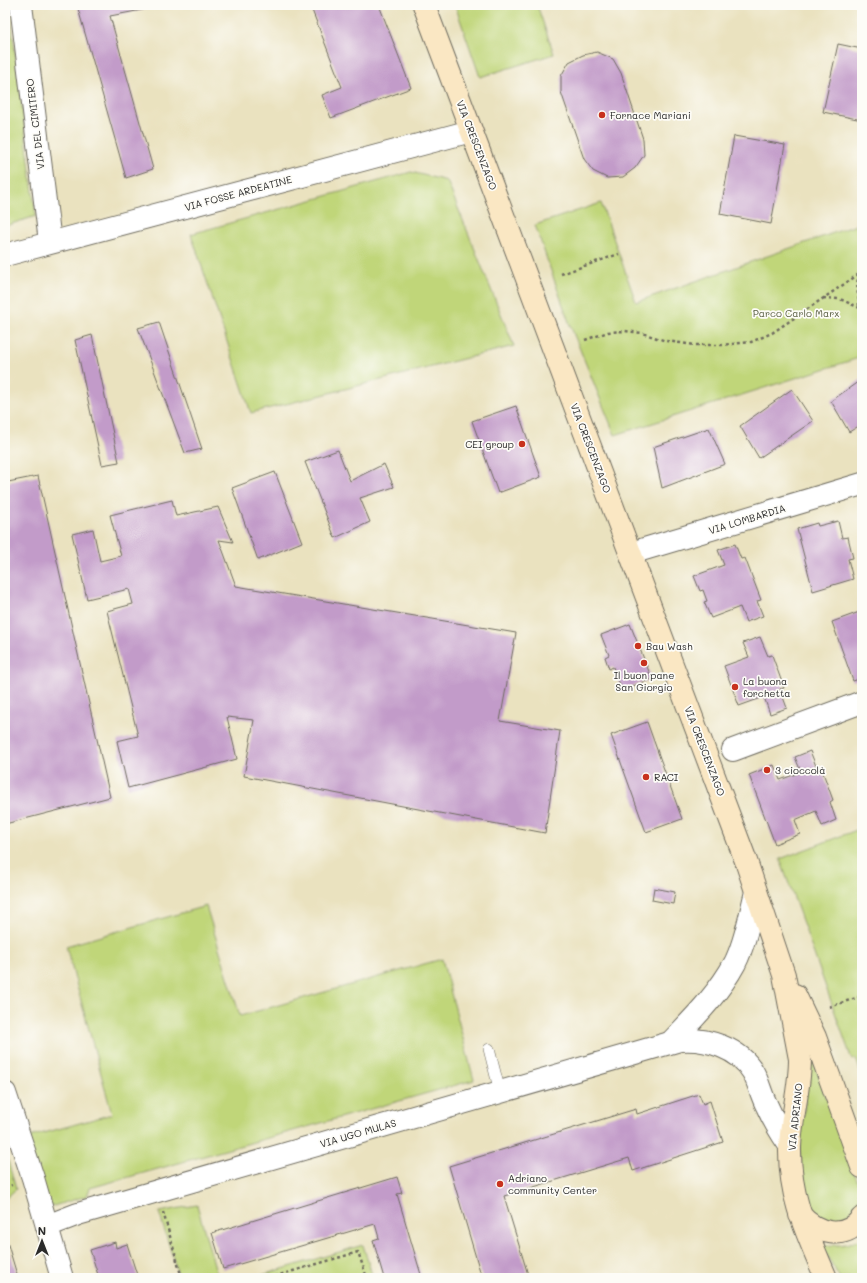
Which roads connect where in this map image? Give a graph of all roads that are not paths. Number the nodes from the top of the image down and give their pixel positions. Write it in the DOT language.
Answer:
graph roads {
  1 [pos="21,5"];
  2 [pos="424,5"];
  3 [pos="471,131"];
  4 [pos="50,242"];
  5 [pos="5,255"];
  6 [pos="862,484"];
  7 [pos="631,553"];
  8 [pos="862,702"];
  9 [pos="733,750"];
  10 [pos="756,892"];
  11 [pos="784,975"];
  12 [pos="671,1042"];
  13 [pos="489,1049"];
  14 [pos="500,1092"];
  15 [pos="5,1093"];
  16 [pos="790,1146"];
  17 [pos="862,1167"];
  18 [pos="800,1215"];
  19 [pos="862,1218"];
  20 [pos="47,1226"];
  21 [pos="62,1278"];
  22 [pos="826,1278"];
  1 -- 4 [label="street, VIA DEL CIMITERO"];
  2 -- 3 [label="street, VIA CRESCENZAGO"];
  3 -- 4 [label="street, VIA FOSSE ARDEATINE"];
  3 -- 7 [label="street, VIA CRESCENZAGO"];
  4 -- 5 [label="street, VIA FOSSE ARDEATINE"];
  6 -- 7 [label="street, VIA LOMBARDIA"];
  7 -- 10 [label="street, VIA CRESCENZAGO"];
  8 -- 9 [label="street"];
  10 -- 11 [label="street, VIA ADRIANO"];
  10 -- 12 [label="street"];
  11 -- 16 [label="street, VIA ADRIANO"];
  11 -- 17 [label="street, VIA ADRIANO"];
  12 -- 14 [label="street, VIA UGO MULAS"];
  12 -- 16 [label="street, VIA UGO MULAS"];
  13 -- 14 [label="lane"];
  14 -- 20 [label="street, VIA UGO MULAS"];
  15 -- 20 [label="street"];
  16 -- 18 [label="street, VIA ADRIANO"];
  18 -- 19 [label="street"];
  18 -- 22 [label="street, VIA ADRIANO"];
  20 -- 21 [label="street"];
}
